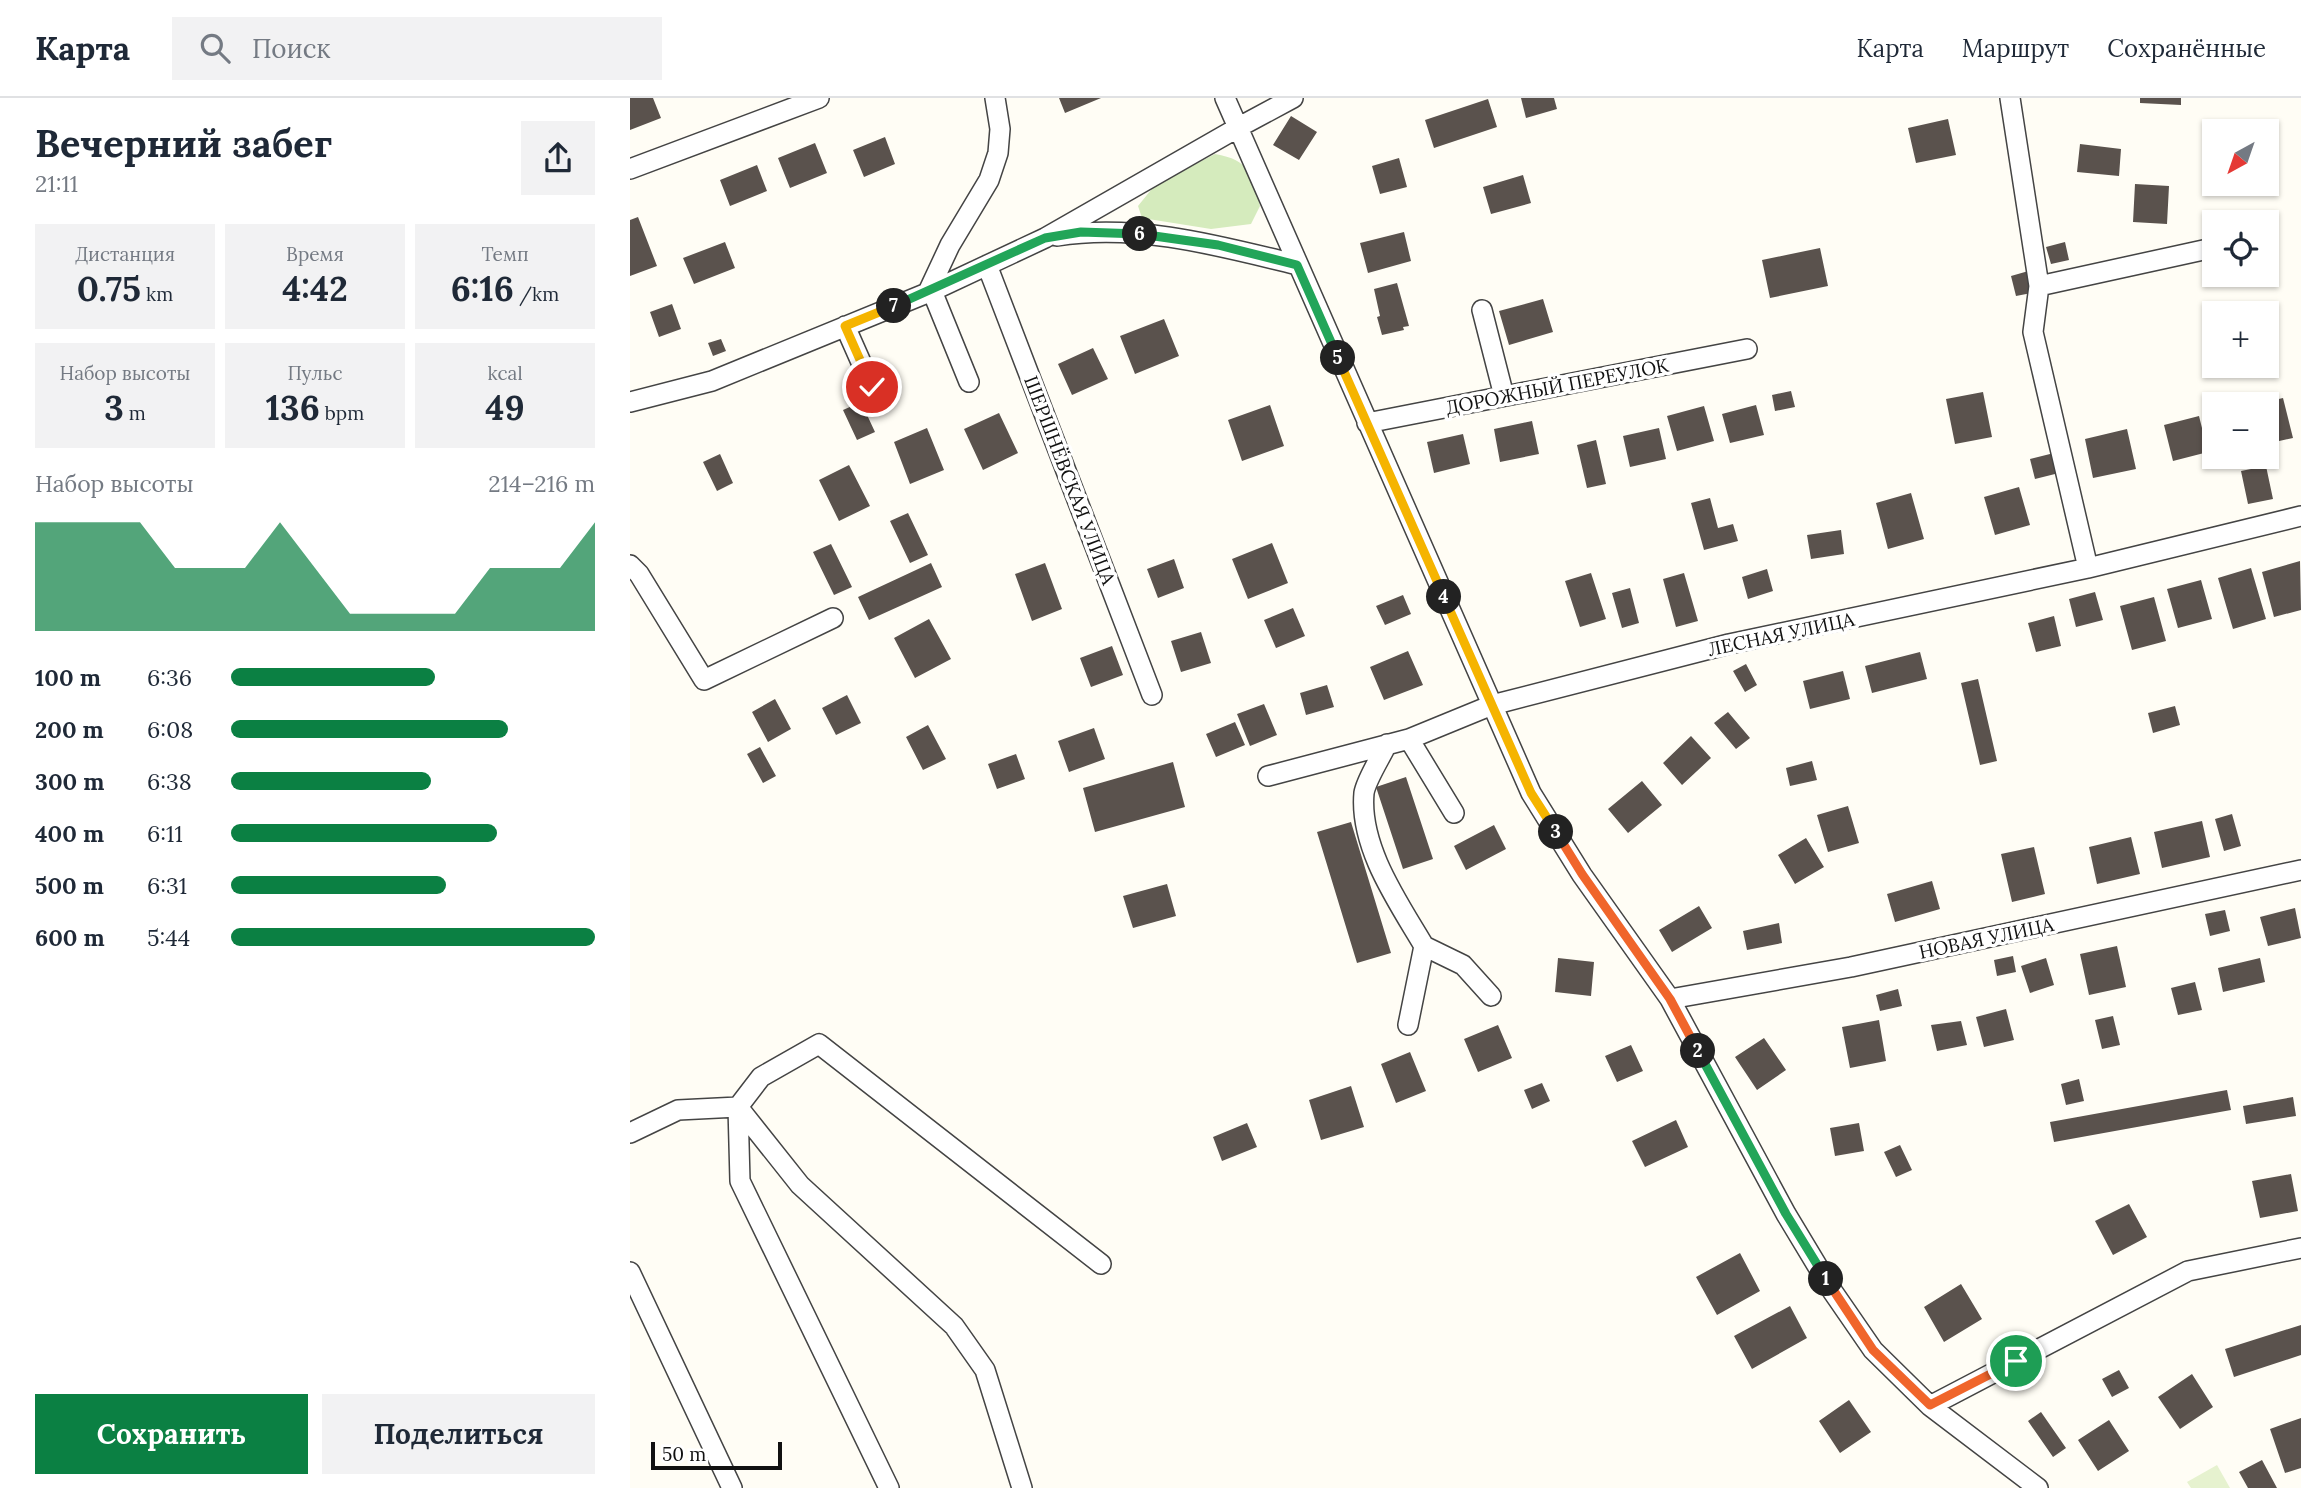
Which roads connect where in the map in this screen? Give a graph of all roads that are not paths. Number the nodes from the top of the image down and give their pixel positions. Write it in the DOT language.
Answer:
graph roads {
  1 [pos="819,98"];
  2 [pos="995,98"];
  3 [pos="1225,98"];
  4 [pos="1293,98"];
  5 [pos="2010,98"];
  6 [pos="1239,127"];
  7 [pos="630,169"];
  8 [pos="1045,238"];
  9 [pos="2202,250"];
  10 [pos="987,265"];
  11 [pos="1297,265"];
  12 [pos="2039,286"];
  13 [pos="930,292"];
  14 [pos="1482,310"];
  15 [pos="845,326"];
  16 [pos="1748,349"];
  17 [pos="969,382"];
  18 [pos="872,387"];
  19 [pos="1504,396"];
  20 [pos="630,402"];
  21 [pos="1367,423"];
  22 [pos="2301,516"];
  23 [pos="630,565"];
  24 [pos="2088,568"];
  25 [pos="833,618"];
  26 [pos="1152,695"];
  27 [pos="1492,705"];
  28 [pos="1409,739"];
  29 [pos="1387,744"];
  30 [pos="1268,776"];
  31 [pos="1454,813"];
  32 [pos="2301,870"];
  33 [pos="1424,946"];
  34 [pos="1491,996"];
  35 [pos="1670,999"];
  36 [pos="1408,1026"];
  37 [pos="738,1107"];
  38 [pos="630,1133"];
  39 [pos="2301,1248"];
  40 [pos="1101,1264"];
  41 [pos="630,1272"];
  42 [pos="1930,1405"];
  43 [pos="732,1488"];
  44 [pos="889,1488"];
  45 [pos="1022,1488"];
  46 [pos="2038,1488"];
  1 -- 7 [label="street"];
  2 -- 13 [label="street"];
  3 -- 6 [label="street"];
  4 -- 6 [label="street"];
  5 -- 12 [label="street"];
  6 -- 8 [label="street"];
  6 -- 11 [label="street"];
  8 -- 10 [label="street"];
  8 -- 11 [label="street"];
  9 -- 12 [label="street"];
  10 -- 13 [label="street"];
  10 -- 26 [label="street, ШЕРШНЁВСКАЯ УЛИЦА"];
  11 -- 21 [label="street"];
  12 -- 24 [label="street"];
  13 -- 15 [label="street"];
  13 -- 17 [label="street"];
  14 -- 19 [label="street"];
  15 -- 18 [label="street"];
  15 -- 20 [label="street"];
  16 -- 19 [label="street, ДОРОЖНЫЙ ПЕРЕУЛОК"];
  19 -- 21 [label="street, ДОРОЖНЫЙ ПЕРЕУЛОК"];
  21 -- 27 [label="street"];
  22 -- 24 [label="street, ЛЕСНАЯ УЛИЦА"];
  23 -- 25 [label="street"];
  24 -- 27 [label="street, ЛЕСНАЯ УЛИЦА"];
  27 -- 28 [label="street, ЛЕСНАЯ УЛИЦА"];
  27 -- 35 [label="street"];
  28 -- 29 [label="street, ЛЕСНАЯ УЛИЦА"];
  28 -- 31 [label="street"];
  29 -- 30 [label="street, ЛЕСНАЯ УЛИЦА"];
  29 -- 33 [label="street"];
  32 -- 35 [label="street, НОВАЯ УЛИЦА"];
  33 -- 34 [label="street"];
  33 -- 36 [label="street"];
  35 -- 42 [label="street"];
  37 -- 38 [label="street"];
  37 -- 40 [label="street"];
  37 -- 44 [label="street"];
  37 -- 45 [label="street"];
  39 -- 42 [label="street"];
  41 -- 43 [label="street"];
  42 -- 46 [label="street"];
}
